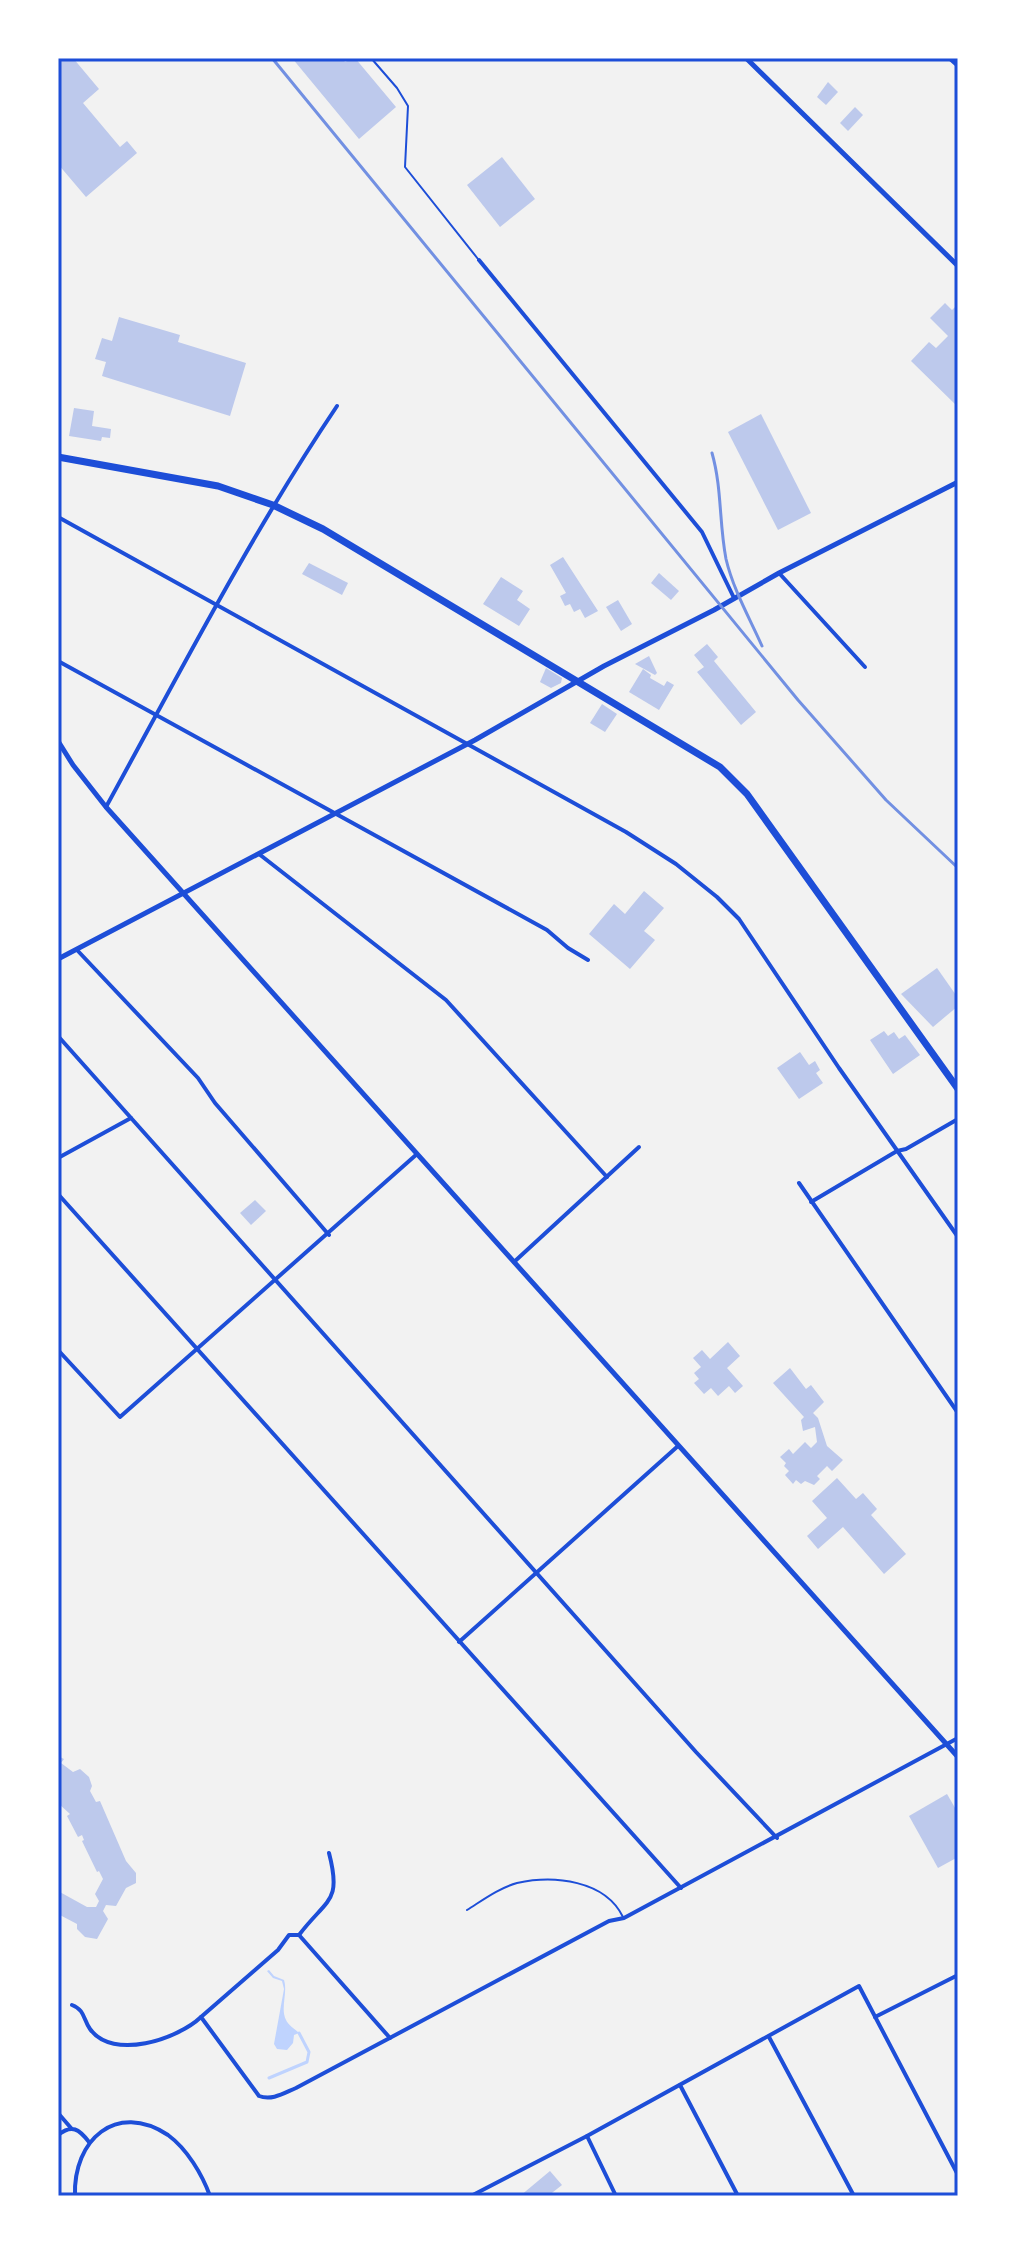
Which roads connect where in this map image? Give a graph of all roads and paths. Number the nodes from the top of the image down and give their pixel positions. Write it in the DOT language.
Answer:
graph roads {
  1 [pos="371,58"];
  2 [pos="746,58"];
  3 [pos="949,58"];
  4 [pos="958,66"];
  5 [pos="479,260"];
  6 [pos="958,266"];
  7 [pos="337,406"];
  8 [pos="58,457"];
  9 [pos="958,482"];
  10 [pos="273,505"];
  11 [pos="58,517"];
  12 [pos="779,573"];
  13 [pos="734,598"];
  14 [pos="216,605"];
  15 [pos="58,661"];
  16 [pos="865,667"];
  17 [pos="578,681"];
  18 [pos="157,714"];
  19 [pos="58,741"];
  20 [pos="468,744"];
  21 [pos="106,807"];
  22 [pos="335,813"];
  23 [pos="259,854"];
  24 [pos="183,893"];
  25 [pos="77,950"];
  26 [pos="58,959"];
  27 [pos="588,960"];
  28 [pos="58,1036"];
  29 [pos="958,1089"];
  30 [pos="131,1118"];
  31 [pos="958,1119"];
  32 [pos="639,1147"];
  33 [pos="897,1151"];
  34 [pos="417,1154"];
  35 [pos="58,1158"];
  36 [pos="607,1177"];
  37 [pos="799,1183"];
  38 [pos="58,1194"];
  39 [pos="811,1202"];
  40 [pos="329,1235"];
  41 [pos="958,1237"];
  42 [pos="514,1262"];
  43 [pos="277,1281"];
  44 [pos="198,1349"];
  45 [pos="58,1350"];
  46 [pos="958,1413"];
  47 [pos="678,1446"];
  48 [pos="538,1574"];
  49 [pos="459,1642"];
  50 [pos="958,1738"];
  51 [pos="948,1746"];
  52 [pos="958,1757"];
  53 [pos="777,1838"];
  54 [pos="329,1853"];
  55 [pos="681,1888"];
  56 [pos="467,1910"];
  57 [pos="624,1918"];
  58 [pos="299,1935"];
  59 [pos="958,1975"];
  60 [pos="72,2005"];
  61 [pos="201,2017"];
  62 [pos="875,2017"];
  63 [pos="769,2037"];
  64 [pos="390,2038"];
  65 [pos="679,2085"];
  66 [pos="58,2113"];
  67 [pos="71,2128"];
  68 [pos="58,2135"];
  69 [pos="587,2136"];
  70 [pos="89,2142"];
  71 [pos="956,2167"];
  72 [pos="958,2175"];
  73 [pos="75,2196"];
  74 [pos="210,2196"];
  75 [pos="471,2196"];
  76 [pos="616,2196"];
  77 [pos="738,2196"];
  78 [pos="854,2196"];
  1 -- 5 [label="lane"];
  2 -- 6 [label="street"];
  3 -- 4 [label="street"];
  5 -- 13 [label="street"];
  7 -- 10 [label="street"];
  8 -- 10 [label="main road"];
  9 -- 12 [label="street"];
  10 -- 14 [label="street"];
  10 -- 17 [label="main road"];
  11 -- 14 [label="street"];
  12 -- 13 [label="street"];
  12 -- 16 [label="street"];
  13 -- 17 [label="street"];
  14 -- 18 [label="street"];
  14 -- 20 [label="street"];
  15 -- 18 [label="street"];
  17 -- 20 [label="street"];
  17 -- 29 [label="main road"];
  18 -- 21 [label="street"];
  18 -- 22 [label="street"];
  19 -- 21 [label="street"];
  20 -- 22 [label="street"];
  20 -- 33 [label="street"];
  21 -- 24 [label="street"];
  22 -- 23 [label="street"];
  22 -- 27 [label="street"];
  23 -- 24 [label="street"];
  23 -- 36 [label="street"];
  24 -- 25 [label="street"];
  24 -- 34 [label="street"];
  25 -- 26 [label="street"];
  25 -- 40 [label="street"];
  28 -- 30 [label="street"];
  30 -- 35 [label="street"];
  30 -- 43 [label="street"];
  31 -- 33 [label="street"];
  32 -- 36 [label="street"];
  33 -- 39 [label="street"];
  33 -- 41 [label="street"];
  34 -- 40 [label="street"];
  34 -- 42 [label="street"];
  36 -- 42 [label="street"];
  37 -- 39 [label="street"];
  38 -- 44 [label="street"];
  39 -- 46 [label="street"];
  40 -- 43 [label="street"];
  42 -- 47 [label="street"];
  43 -- 44 [label="street"];
  43 -- 48 [label="street"];
  44 -- 45 [label="street"];
  44 -- 49 [label="street"];
  47 -- 48 [label="street"];
  47 -- 51 [label="street"];
  48 -- 49 [label="street"];
  48 -- 53 [label="street"];
  49 -- 55 [label="street"];
  50 -- 51 [label="street"];
  51 -- 52 [label="street"];
  51 -- 53 [label="street"];
  53 -- 55 [label="street"];
  54 -- 58 [label="street"];
  55 -- 57 [label="street"];
  56 -- 57 [label="lane"];
  57 -- 64 [label="street"];
  58 -- 61 [label="street"];
  58 -- 64 [label="street"];
  59 -- 62 [label="street"];
  60 -- 61 [label="street"];
  61 -- 64 [label="street"];
  62 -- 63 [label="street"];
  62 -- 71 [label="street"];
  63 -- 65 [label="street"];
  63 -- 78 [label="street"];
  65 -- 69 [label="street"];
  65 -- 77 [label="street"];
  66 -- 67 [label="street"];
  67 -- 68 [label="street"];
  67 -- 70 [label="street"];
  69 -- 75 [label="street"];
  69 -- 76 [label="street"];
  70 -- 73 [label="street"];
  70 -- 74 [label="street"];
  71 -- 72 [label="street"];
}
